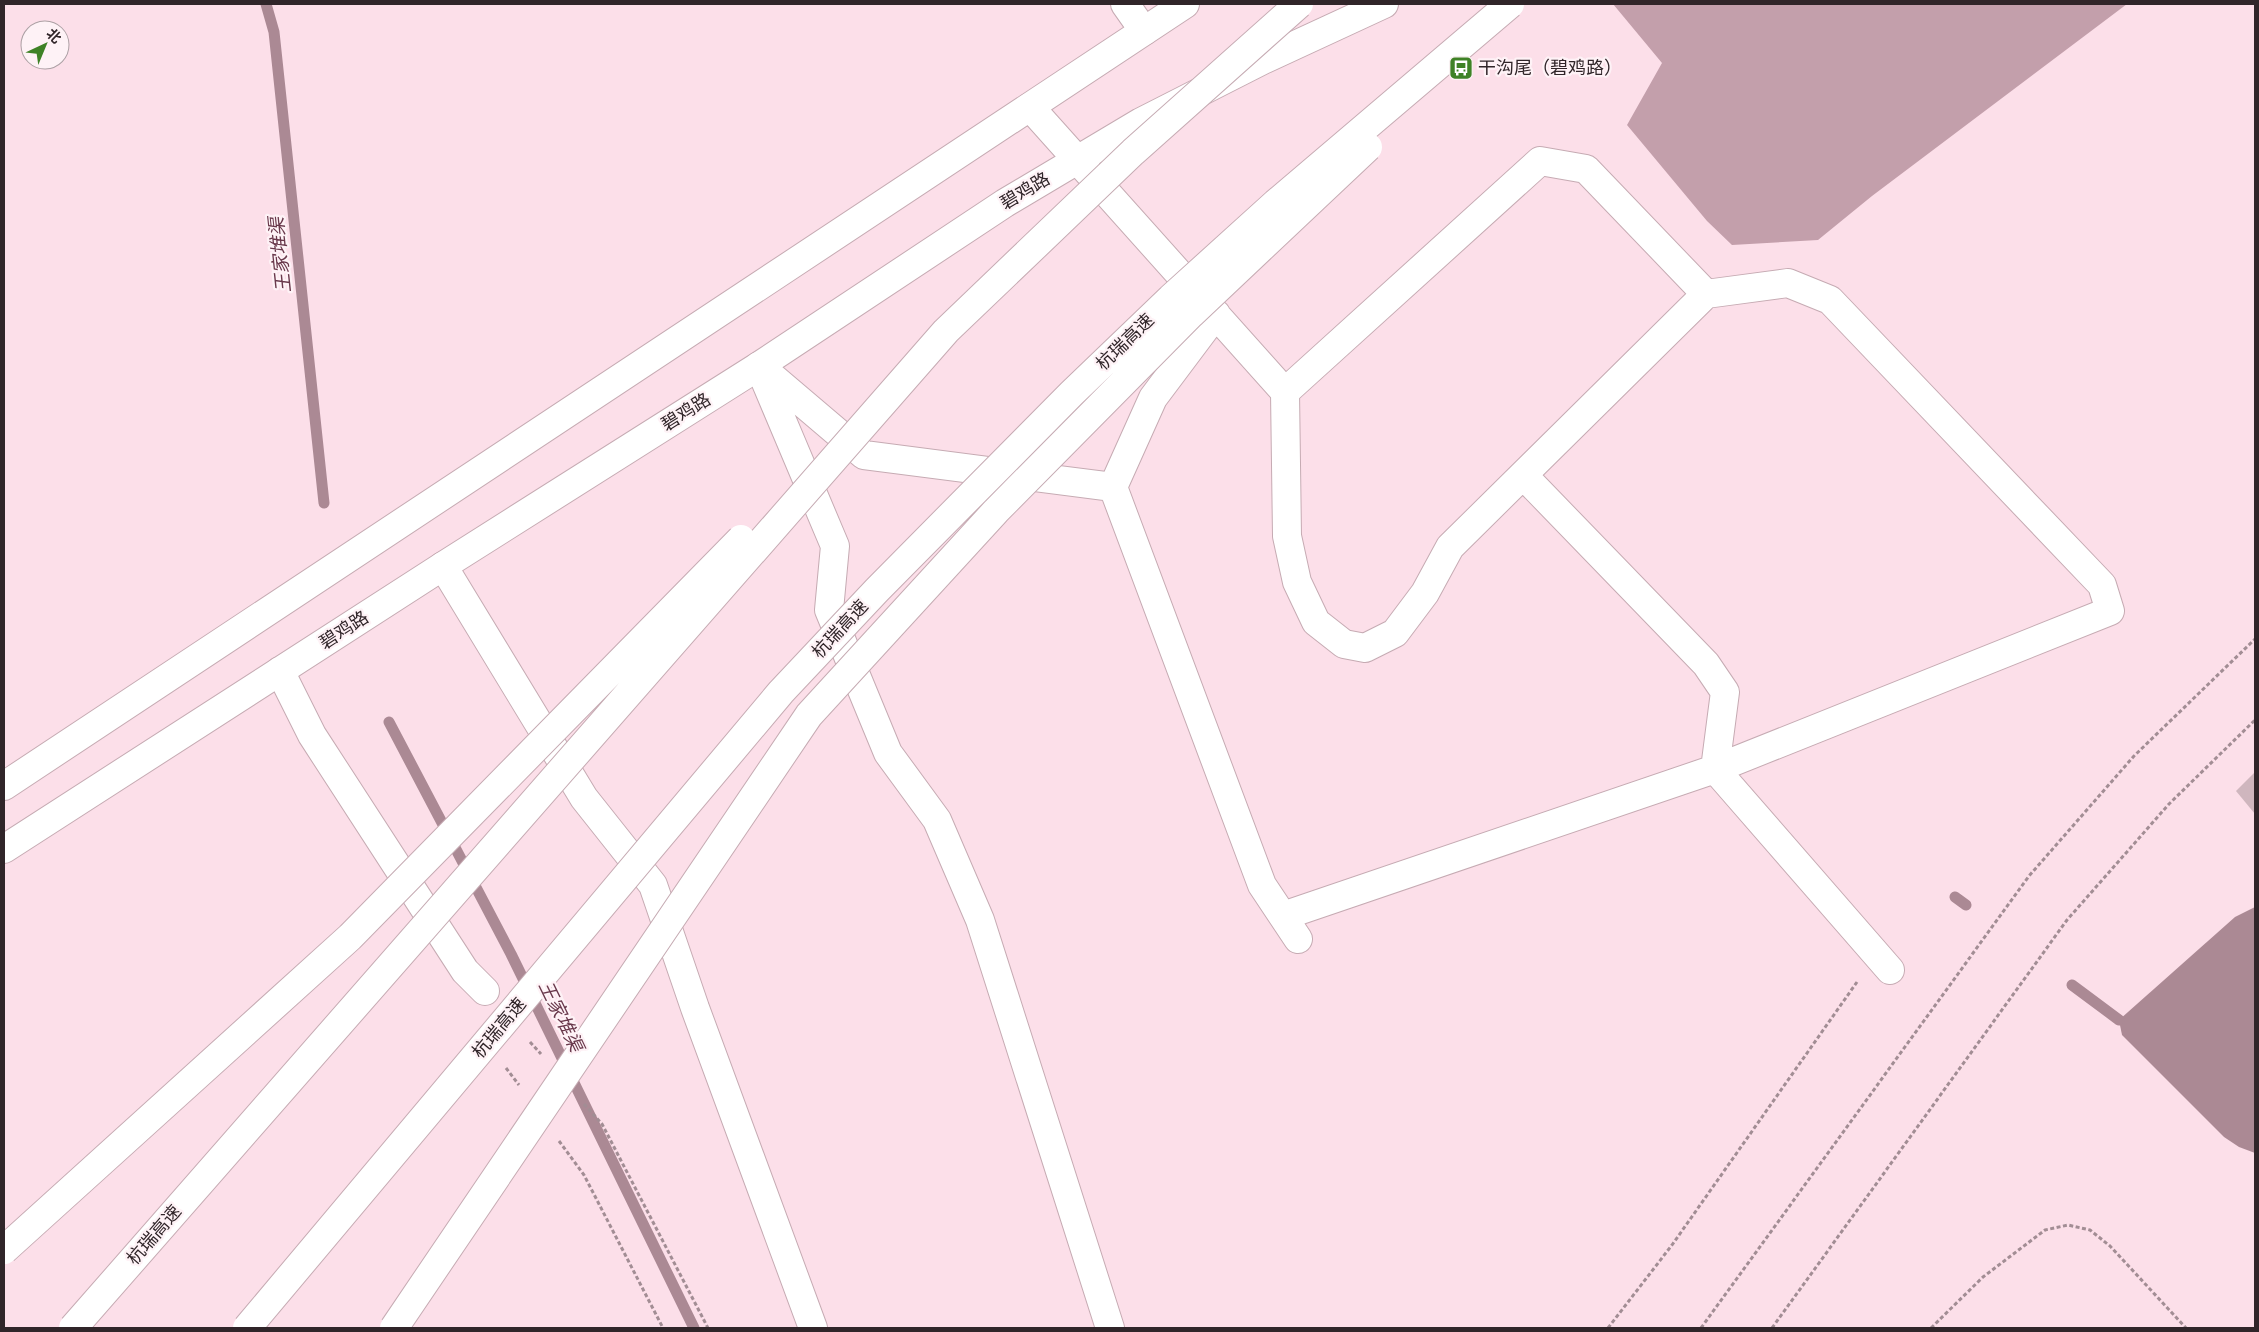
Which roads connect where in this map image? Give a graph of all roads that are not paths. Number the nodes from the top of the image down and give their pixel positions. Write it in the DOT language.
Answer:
graph roads {
  1 [pos="1125,4"];
  2 [pos="1185,4"];
  3 [pos="1299,4"];
  4 [pos="1384,4"];
  5 [pos="1510,4"];
  6 [pos="1520,4"];
  7 [pos="1144,31"];
  8 [pos="1030,107"];
  9 [pos="1078,160"];
  10 [pos="1706,294"];
  11 [pos="1216,314"];
  12 [pos="946,331"];
  13 [pos="759,366"];
  14 [pos="1285,392"];
  15 [pos="1523,475"];
  16 [pos="1113,487"];
  17 [pos="443,566"];
  18 [pos="280,671"];
  19 [pos="1715,769"];
  20 [pos="4,786"];
  21 [pos="4,849"];
  22 [pos="1283,916"];
  23 [pos="1298,939"];
  24 [pos="1883,962"];
  25 [pos="485,991"];
  26 [pos="4,1250"];
  27 [pos="73,1328"];
  28 [pos="247,1328"];
  29 [pos="394,1328"];
  30 [pos="813,1328"];
  31 [pos="1110,1328"];
  1 -- 7 [label="main road"];
  2 -- 7 [label="main road"];
  3 -- 12 [label="main road, 杭瑞高速, bridge"];
  4 -- 9 [label="main road, 碧鸡路"];
  5 -- 28 [label="main road, 杭瑞高速, bridge"];
  6 -- 29 [label="main road, bridge"];
  7 -- 8 [label="main road"];
  8 -- 9 [label="main road"];
  8 -- 20 [label="main road"];
  9 -- 11 [label="main road"];
  9 -- 13 [label="main road, 碧鸡路"];
  10 -- 14 [label="main road"];
  10 -- 15 [label="main road"];
  10 -- 19 [label="main road"];
  11 -- 14 [label="main road"];
  11 -- 16 [label="main road"];
  12 -- 26 [label="main road, bridge"];
  12 -- 27 [label="main road, 杭瑞高速, bridge"];
  13 -- 16 [label="main road"];
  13 -- 17 [label="main road, 碧鸡路"];
  13 -- 31 [label="main road"];
  14 -- 15 [label="main road"];
  15 -- 19 [label="main road"];
  16 -- 22 [label="main road"];
  17 -- 18 [label="main road, 碧鸡路"];
  17 -- 30 [label="main road"];
  18 -- 21 [label="main road, 碧鸡路"];
  18 -- 25 [label="main road"];
  19 -- 22 [label="main road"];
  19 -- 24 [label="main road"];
  22 -- 23 [label="main road"];
}
